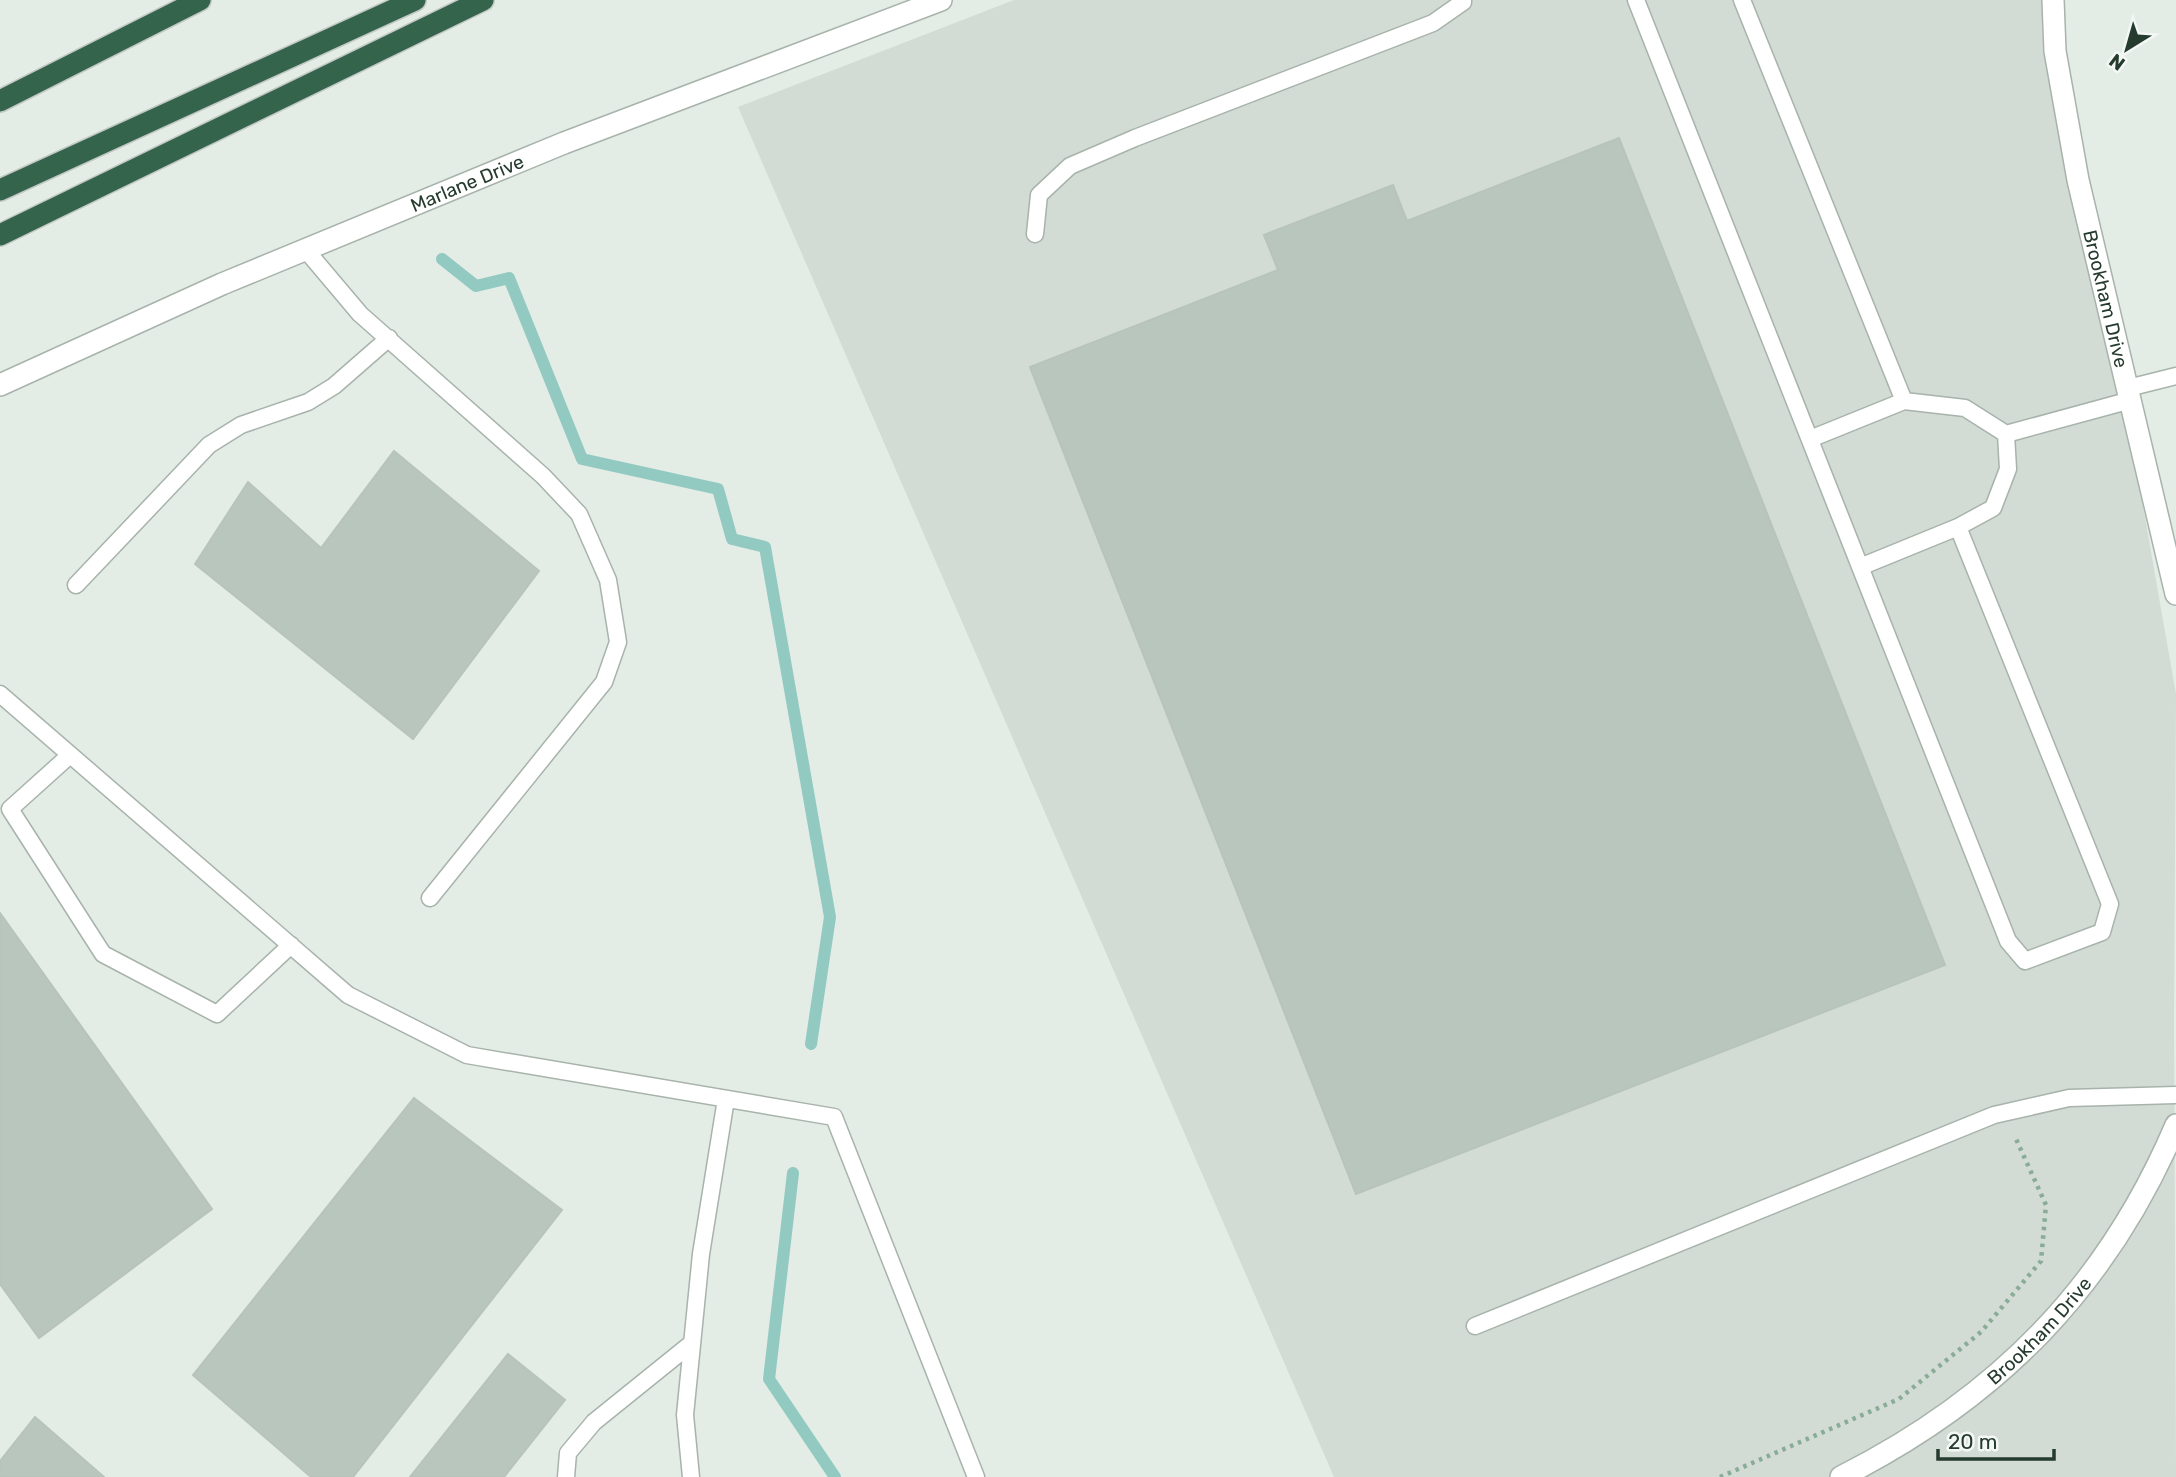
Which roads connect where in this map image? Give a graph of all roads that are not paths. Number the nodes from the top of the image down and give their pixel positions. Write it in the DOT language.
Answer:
graph roads {
  1 [pos="200,0"];
  2 [pos="415,0"];
  3 [pos="483,0"];
  4 [pos="941,0"];
  5 [pos="1636,0"];
  6 [pos="1742,0"];
  7 [pos="2053,0"];
  8 [pos="1466,1"];
  9 [pos="0,101"];
  10 [pos="0,190"];
  11 [pos="1035,234"];
  12 [pos="0,235"];
  13 [pos="306,250"];
  14 [pos="388,338"];
  15 [pos="2176,376"];
  16 [pos="0,385"];
  17 [pos="2129,394"];
  18 [pos="1905,401"];
  19 [pos="2006,434"];
  20 [pos="1810,439"];
  21 [pos="1958,527"];
  22 [pos="1860,567"];
  23 [pos="76,585"];
  24 [pos="2176,594"];
  25 [pos="0,694"];
  26 [pos="70,755"];
  27 [pos="430,898"];
  28 [pos="291,945"];
  29 [pos="2176,1096"];
  30 [pos="726,1099"];
  31 [pos="2176,1125"];
  32 [pos="1475,1326"];
  33 [pos="692,1343"];
  34 [pos="566,1477"];
  35 [pos="691,1477"];
  36 [pos="976,1477"];
  37 [pos="1841,1477"];
  1 -- 9 [label="highway"];
  2 -- 10 [label="highway"];
  3 -- 12 [label="highway"];
  4 -- 13 [label="street, Marlane Drive"];
  5 -- 20 [label="lane"];
  6 -- 18 [label="lane"];
  7 -- 17 [label="street, Brookham Drive"];
  8 -- 11 [label="lane"];
  13 -- 14 [label="lane"];
  13 -- 16 [label="street, Marlane Drive"];
  14 -- 23 [label="lane"];
  14 -- 27 [label="lane"];
  15 -- 17 [label="lane"];
  17 -- 19 [label="lane"];
  17 -- 24 [label="street, Brookham Drive"];
  18 -- 19 [label="lane"];
  18 -- 20 [label="lane"];
  19 -- 21 [label="lane"];
  20 -- 22 [label="lane"];
  21 -- 22 [label="lane"];
  21 -- 22 [label="lane"];
  25 -- 26 [label="lane"];
  26 -- 28 [label="lane"];
  26 -- 28 [label="lane"];
  28 -- 30 [label="lane"];
  29 -- 32 [label="lane"];
  30 -- 33 [label="lane"];
  30 -- 36 [label="lane"];
  31 -- 37 [label="street, Brookham Drive"];
  33 -- 34 [label="lane"];
  33 -- 35 [label="lane"];
}
